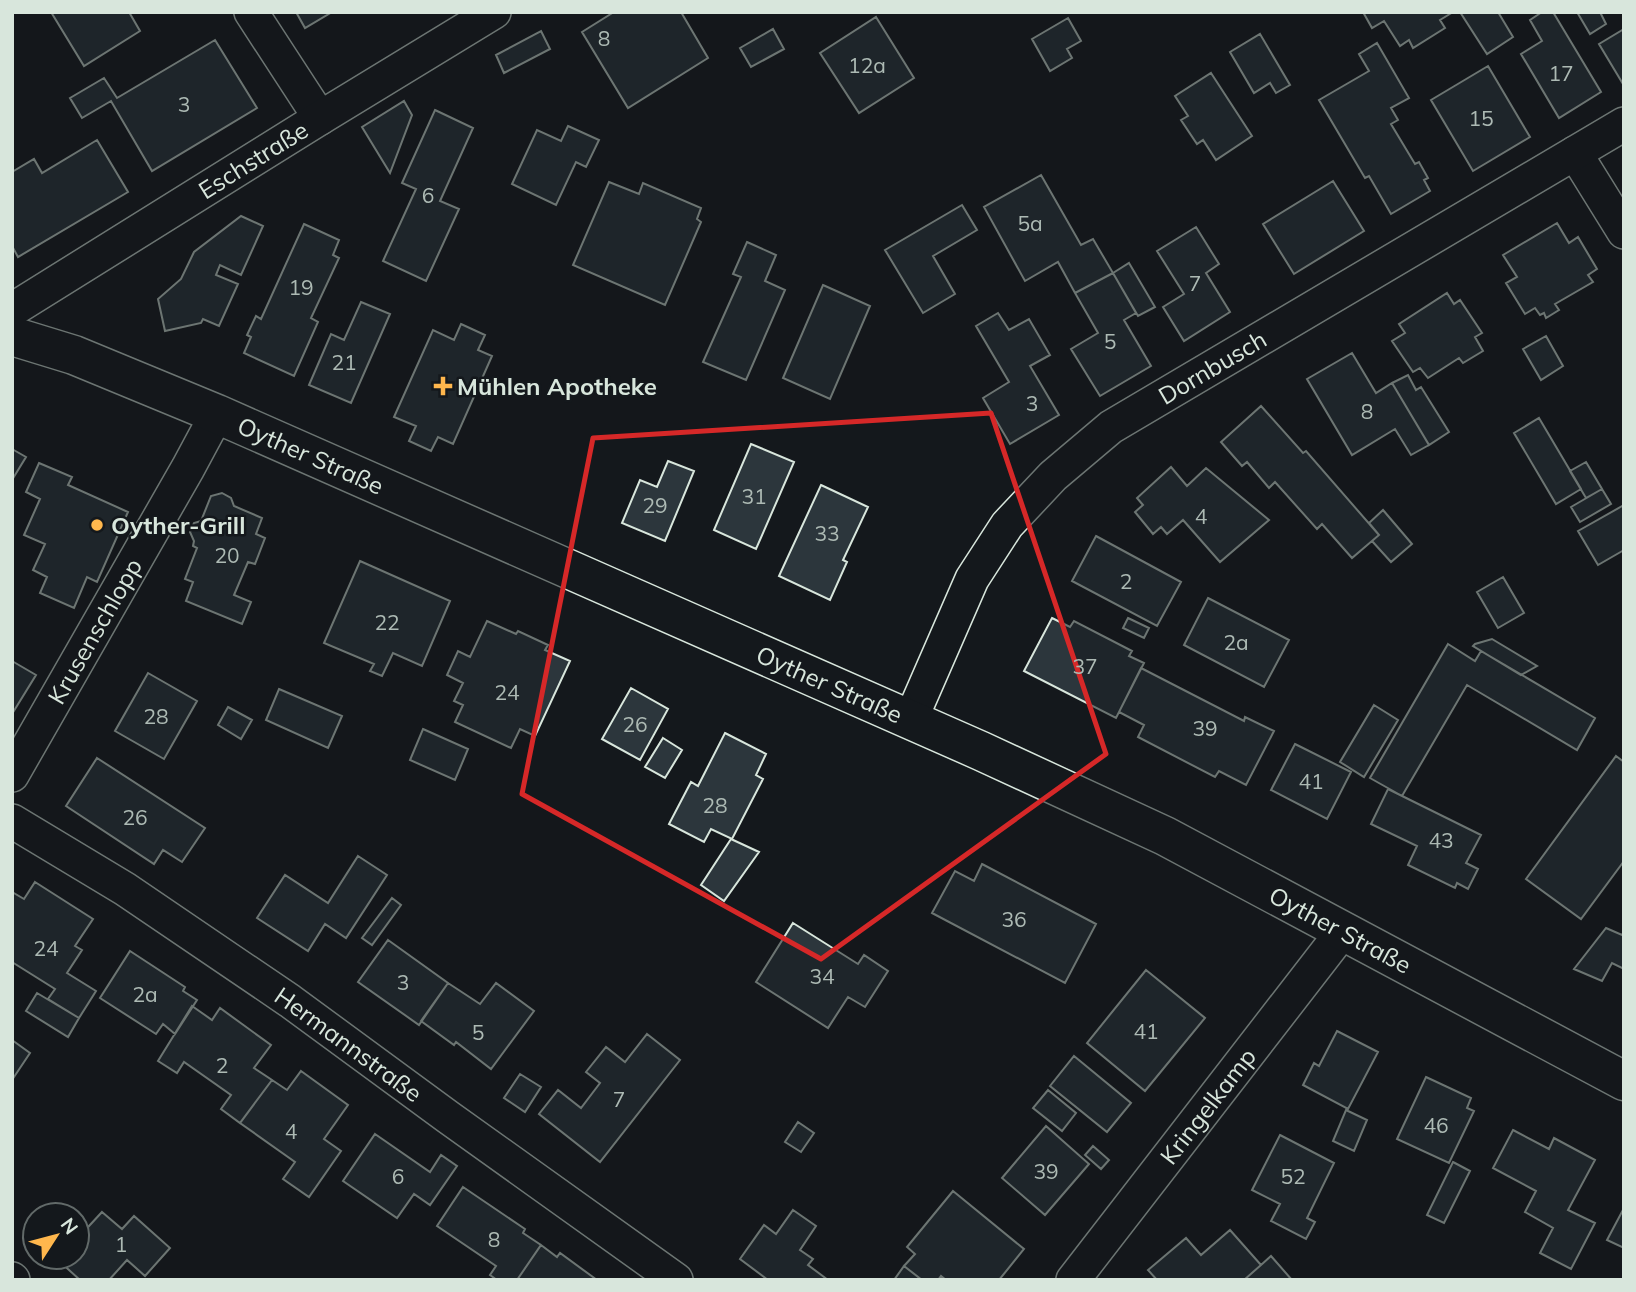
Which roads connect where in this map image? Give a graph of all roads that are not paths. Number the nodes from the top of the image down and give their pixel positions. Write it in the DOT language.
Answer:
graph roads {
  1 [pos="251,12"];
  2 [pos="494,12"];
  3 [pos="320,118"];
  4 [pos="1624,124"];
  5 [pos="1575,153"];
  6 [pos="1624,232"];
  7 [pos="12,310"];
  8 [pos="12,336"];
  9 [pos="217,414"];
  10 [pos="910,721"];
  11 [pos="12,775"];
  12 [pos="12,821"];
  13 [pos="1343,931"];
  14 [pos="1624,1081"];
  15 [pos="676,1280"];
  16 [pos="1073,1280"];
  1 -- 3 [label="street"];
  2 -- 3 [label="street, Eschstraße"];
  3 -- 7 [label="street, Eschstraße"];
  4 -- 5 [label="street, Dornbusch"];
  5 -- 6 [label="street"];
  5 -- 10 [label="street, Dornbusch"];
  8 -- 9 [label="main road, Oyther Straße"];
  9 -- 10 [label="main road, Oyther Straße"];
  9 -- 11 [label="street, Krusenschlopp"];
  10 -- 13 [label="main road, Oyther Straße"];
  12 -- 15 [label="street, Hermannstraße"];
  13 -- 14 [label="main road, Oyther Straße"];
  13 -- 16 [label="street, Kringelkamp"];
}
